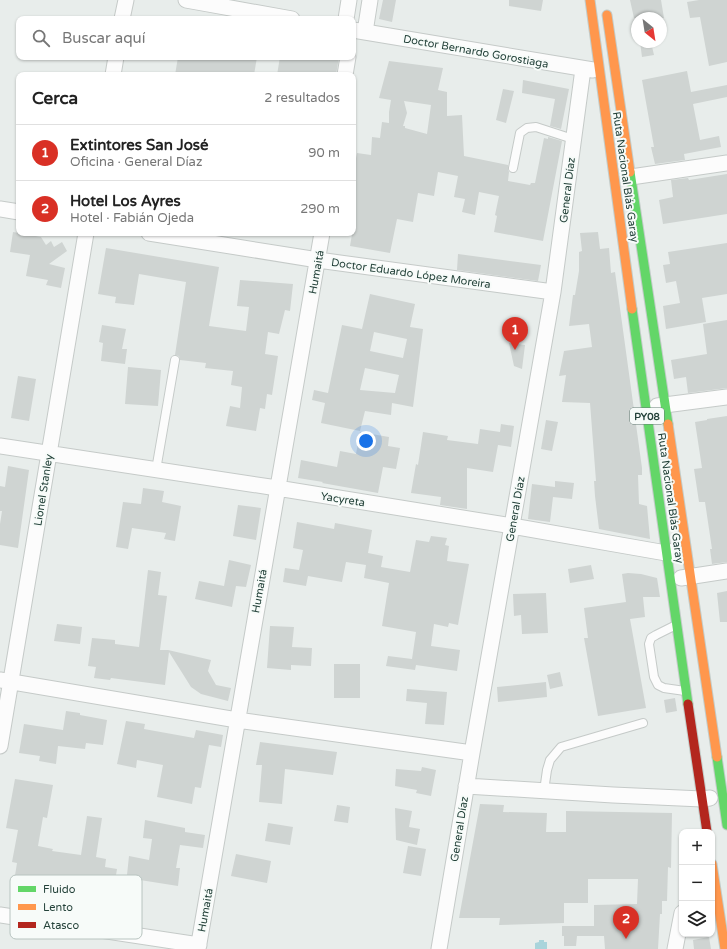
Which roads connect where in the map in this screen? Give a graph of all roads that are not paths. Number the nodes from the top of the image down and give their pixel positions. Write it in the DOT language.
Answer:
graph roads {
  1 [pos="126,0"];
  2 [pos="186,0"];
  3 [pos="349,0"];
  4 [pos="370,0"];
  5 [pos="590,0"];
  6 [pos="606,7"];
  7 [pos="123,16"];
  8 [pos="275,16"];
  9 [pos="346,16"];
  10 [pos="359,31"];
  11 [pos="116,60"];
  12 [pos="348,60"];
  13 [pos="614,66"];
  14 [pos="583,69"];
  15 [pos="600,71"];
  16 [pos="114,72"];
  17 [pos="346,72"];
  18 [pos="573,139"];
  19 [pos="727,163"];
  20 [pos="513,168"];
  21 [pos="631,176"];
  22 [pos="0,209"];
  23 [pos="16,212"];
  24 [pos="85,236"];
  25 [pos="168,236"];
  26 [pos="322,236"];
  27 [pos="318,260"];
  28 [pos="554,292"];
  29 [pos="175,360"];
  30 [pos="727,397"];
  31 [pos="664,405"];
  32 [pos="646,408"];
  33 [pos="0,446"];
  34 [pos="49,454"];
  35 [pos="156,470"];
  36 [pos="277,488"];
  37 [pos="512,526"];
  38 [pos="686,549"];
  39 [pos="666,553"];
  40 [pos="727,571"];
  41 [pos="690,576"];
  42 [pos="670,581"];
  43 [pos="677,624"];
  44 [pos="5,681"];
  45 [pos="687,691"];
  46 [pos="237,720"];
  47 [pos="643,723"];
  48 [pos="0,746"];
  49 [pos="472,753"];
  50 [pos="723,767"];
  51 [pos="699,772"];
  52 [pos="466,786"];
  53 [pos="544,791"];
  54 [pos="723,796"];
  55 [pos="702,799"];
  56 [pos="727,825"];
  57 [pos="707,829"];
  58 [pos="712,865"];
  59 [pos="0,915"];
  60 [pos="10,917"];
  61 [pos="679,928"];
  62 [pos="142,938"];
  63 [pos="199,947"];
  64 [pos="439,949"];
  65 [pos="675,949"];
  66 [pos="725,949"];
  1 -- 7 [label="street"];
  2 -- 8 [label="street"];
  3 -- 9 [label="street"];
  4 -- 10 [label="street"];
  5 -- 15 [label="highway, Ruta Nacional Blás Garay / PY08"];
  6 -- 13 [label="highway, Ruta Nacional Blás Garay / PY08"];
  10 -- 14 [label="street, Doctor Bernardo Gorostiaga"];
  11 -- 16 [label="street"];
  12 -- 17 [label="street"];
  13 -- 15 [label="street"];
  13 -- 21 [label="highway, Ruta Nacional Blás Garay / PY08"];
  14 -- 15 [label="street, Doctor Bernardo Gorostiaga"];
  14 -- 18 [label="street, General Díaz"];
  15 -- 32 [label="highway, Ruta Nacional Blás Garay / PY08"];
  18 -- 20 [label="lane"];
  18 -- 28 [label="street, General Díaz"];
  19 -- 21 [label="street"];
  21 -- 31 [label="highway, Ruta Nacional Blás Garay / PY08"];
  22 -- 23 [label="street"];
  24 -- 34 [label="street, Lionel Stanley"];
  25 -- 27 [label="street, Doctor Eduardo López Moreira"];
  26 -- 27 [label="street, Humaitá"];
  27 -- 28 [label="street, Doctor Eduardo López Moreira"];
  27 -- 36 [label="street, Humaitá"];
  28 -- 37 [label="street, General Díaz"];
  29 -- 35 [label="lane"];
  30 -- 31 [label="street"];
  31 -- 32 [label="street"];
  31 -- 38 [label="highway, Ruta Nacional Blás Garay / PY08"];
  32 -- 39 [label="highway, Ruta Nacional Blás Garay / PY08"];
  33 -- 34 [label="street, Yacyreta"];
  34 -- 35 [label="street, Yacyreta"];
  34 -- 44 [label="street, Lionel Stanley"];
  35 -- 36 [label="street, Yacyreta"];
  36 -- 37 [label="street, Yacyreta"];
  36 -- 46 [label="street, Humaitá"];
  37 -- 39 [label="street, Yacyreta"];
  37 -- 49 [label="street, General Díaz"];
  38 -- 39 [label="street, Yacyreta"];
  38 -- 41 [label="highway, Ruta Nacional Blás Garay / PY08"];
  39 -- 42 [label="highway, Ruta Nacional Blás Garay / PY08"];
  40 -- 41 [label="street"];
  41 -- 42 [label="street"];
  41 -- 50 [label="highway, Ruta Nacional Blás Garay / PY08"];
  42 -- 43 [label="highway, Ruta Nacional Blás Garay / PY08"];
  43 -- 45 [label="highway, Ruta Nacional Blás Garay / PY08"];
  43 -- 45 [label="lane"];
  44 -- 46 [label="street"];
  44 -- 48 [label="street, Lionel Stanley"];
  45 -- 51 [label="highway, Ruta Nacional Blás Garay / PY08"];
  46 -- 49 [label="street"];
  46 -- 63 [label="street, Humaitá"];
  47 -- 53 [label="lane"];
  49 -- 52 [label="street, General Díaz"];
  50 -- 51 [label="street"];
  50 -- 54 [label="highway, Ruta Nacional Blás Garay / PY08"];
  51 -- 55 [label="highway, Ruta Nacional Blás Garay / PY08"];
  52 -- 53 [label="street"];
  52 -- 64 [label="street, General Díaz"];
  53 -- 55 [label="street"];
  54 -- 55 [label="street"];
  54 -- 56 [label="highway, Ruta Nacional Blás Garay / PY08"];
  55 -- 57 [label="highway, Ruta Nacional Blás Garay / PY08"];
  58 -- 66 [label="highway"];
  59 -- 60 [label="street"];
  61 -- 65 [label="street"];
  62 -- 63 [label="street"];
}
